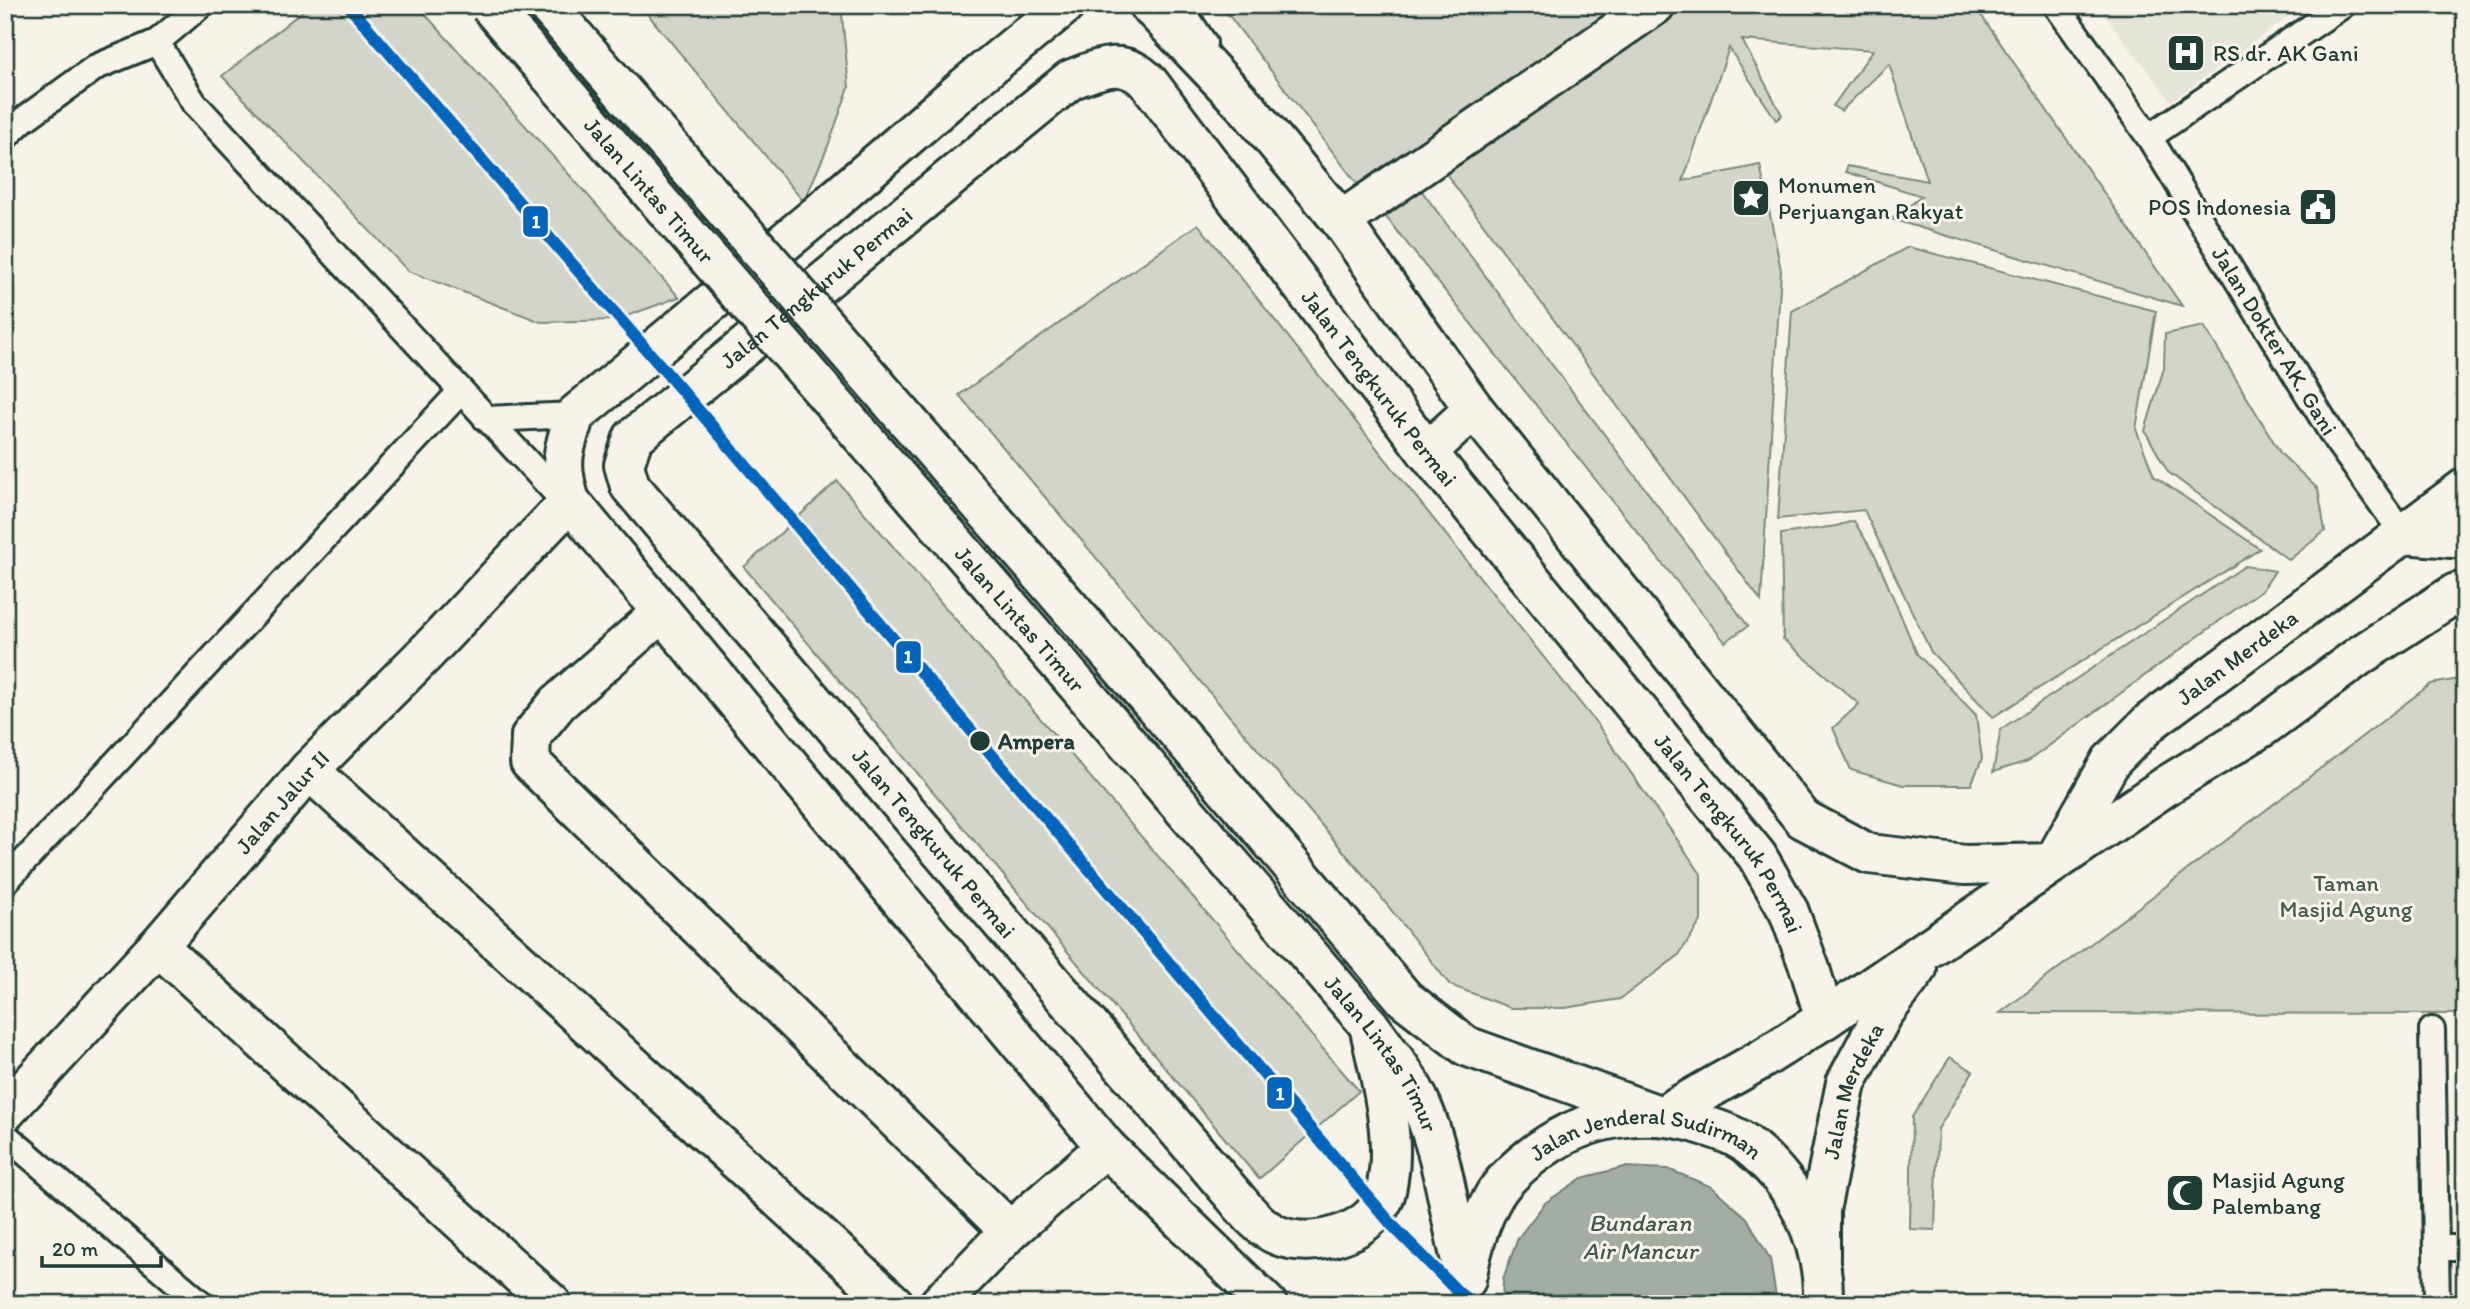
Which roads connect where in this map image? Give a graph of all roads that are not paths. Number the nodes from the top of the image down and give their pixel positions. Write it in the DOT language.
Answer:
graph roads {
  1 [pos="201,5"];
  2 [pos="489,5"];
  3 [pos="547,5"];
  4 [pos="1065,5"];
  5 [pos="1149,5"];
  6 [pos="1179,5"];
  7 [pos="1655,5"];
  8 [pos="2056,5"];
  9 [pos="2343,5"];
  10 [pos="157,42"];
  11 [pos="1249,110"];
  12 [pos="5,137"];
  13 [pos="2149,137"];
  14 [pos="1341,221"];
  15 [pos="461,391"];
  16 [pos="1474,409"];
  17 [pos="575,415"];
  18 [pos="486,419"];
  19 [pos="1427,452"];
  20 [pos="2465,488"];
  21 [pos="570,501"];
  22 [pos="2403,534"];
  23 [pos="2465,539"];
  24 [pos="2465,591"];
  25 [pos="662,612"];
  26 [pos="309,770"];
  27 [pos="2052,863"];
  28 [pos="5,882"];
  29 [pos="1937,943"];
  30 [pos="158,946"];
  31 [pos="1825,1019"];
  32 [pos="1369,1025"];
  33 [pos="2432,1030"];
  34 [pos="5,1112"];
  35 [pos="1661,1116"];
  36 [pos="5,1135"];
  37 [pos="1106,1147"];
  38 [pos="1010,1231"];
  39 [pos="1278,1236"];
  40 [pos="2437,1248"];
  41 [pos="2465,1248"];
  42 [pos="1820,1258"];
  43 [pos="1234,1272"];
  44 [pos="1466,1292"];
  45 [pos="202,1304"];
  46 [pos="552,1304"];
  47 [pos="894,1304"];
  48 [pos="939,1304"];
  49 [pos="1267,1304"];
  50 [pos="1823,1304"];
  51 [pos="2437,1304"];
  1 -- 10 [label="lane"];
  2 -- 32 [label="main road, Jalan Lintas Timur, bridge"];
  3 -- 35 [label="main road, Jalan Lintas Timur, bridge"];
  4 -- 17 [label="main road"];
  5 -- 11 [label="main road"];
  6 -- 11 [label="lane"];
  7 -- 14 [label="main road"];
  8 -- 13 [label="lane, Jalan Dokter AK. Gani"];
  9 -- 13 [label="lane"];
  10 -- 12 [label="lane"];
  10 -- 15 [label="lane"];
  11 -- 14 [label="main road"];
  13 -- 22 [label="lane, Jalan Dokter AK. Gani"];
  14 -- 16 [label="main road"];
  15 -- 18 [label="lane"];
  15 -- 28 [label="lane"];
  16 -- 19 [label="main road"];
  16 -- 27 [label="main road"];
  17 -- 18 [label="lane"];
  17 -- 21 [label="main road"];
  18 -- 21 [label="lane"];
  19 -- 31 [label="main road, Jalan Tengkuruk Permai"];
  19 -- 39 [label="main road, Jalan Tengkuruk Permai"];
  20 -- 22 [label="main road, Jalan Merdeka"];
  21 -- 25 [label="main road"];
  21 -- 26 [label="main road, Jalan Jalur II"];
  22 -- 23 [label="main road"];
  22 -- 27 [label="main road, Jalan Merdeka"];
  24 -- 27 [label="main road, Jalan Merdeka"];
  25 -- 37 [label="main road"];
  25 -- 38 [label="main road"];
  26 -- 30 [label="main road, Jalan Jalur II"];
  26 -- 47 [label="main road"];
  27 -- 29 [label="main road, Jalan Merdeka"];
  29 -- 31 [label="main road, Jalan Merdeka"];
  29 -- 42 [label="main road, Jalan Merdeka"];
  30 -- 34 [label="main road, Jalan Jalur II"];
  30 -- 46 [label="main road"];
  31 -- 35 [label="main road, Jalan Merdeka"];
  32 -- 39 [label="main road"];
  32 -- 44 [label="main road, Jalan Lintas Timur"];
  33 -- 40 [label="lane"];
  35 -- 42 [label="main road, Jalan Jenderal Sudirman"];
  35 -- 44 [label="main road, Jalan Jenderal Sudirman"];
  36 -- 45 [label="lane"];
  37 -- 38 [label="main road"];
  37 -- 43 [label="main road"];
  38 -- 48 [label="main road"];
  39 -- 43 [label="main road"];
  40 -- 41 [label="lane"];
  40 -- 51 [label="lane"];
  42 -- 50 [label="main road, Jalan Jenderal Sudirman"];
  43 -- 49 [label="main road"];
}
